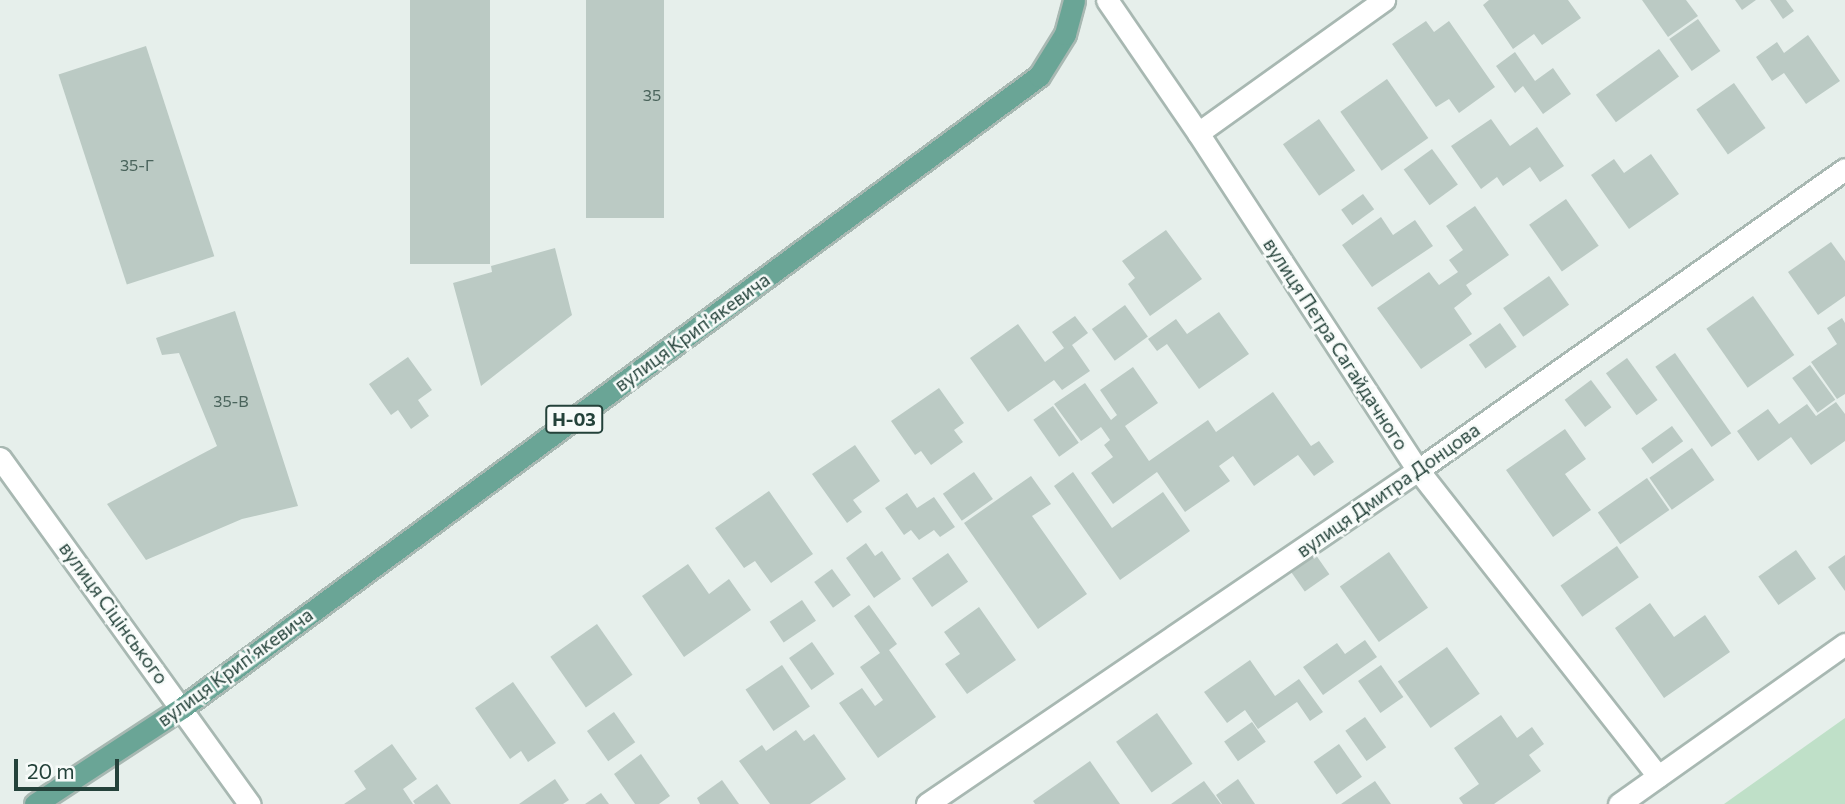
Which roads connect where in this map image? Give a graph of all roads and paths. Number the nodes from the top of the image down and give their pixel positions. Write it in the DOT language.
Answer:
graph roads {
  1 [pos="1074,0"];
  2 [pos="1107,0"];
  3 [pos="1384,0"];
  4 [pos="1198,133"];
  5 [pos="1845,170"];
  6 [pos="0,458"];
  7 [pos="1418,470"];
  8 [pos="1845,644"];
  9 [pos="183,707"];
  10 [pos="1658,776"];
  11 [pos="35,804"];
  12 [pos="250,804"];
  13 [pos="927,804"];
  14 [pos="1619,804"];
  1 -- 9 [label="main road, вулиця Крипʼякевича / Н-03"];
  2 -- 4 [label="street, вулиця Петра Сагайдачного"];
  3 -- 4 [label="street"];
  4 -- 7 [label="street, вулиця Петра Сагайдачного"];
  5 -- 7 [label="street, вулиця Дмитра Донцова"];
  6 -- 9 [label="street, вулиця Сіцінського"];
  7 -- 10 [label="street, вулиця Петра Сагайдачного"];
  7 -- 13 [label="street, вулиця Дмитра Донцова"];
  8 -- 10 [label="street"];
  9 -- 11 [label="main road, вулиця Крипʼякевича / Н-03"];
  9 -- 12 [label="street, вулиця Сіцінського"];
  10 -- 14 [label="street"];
}
